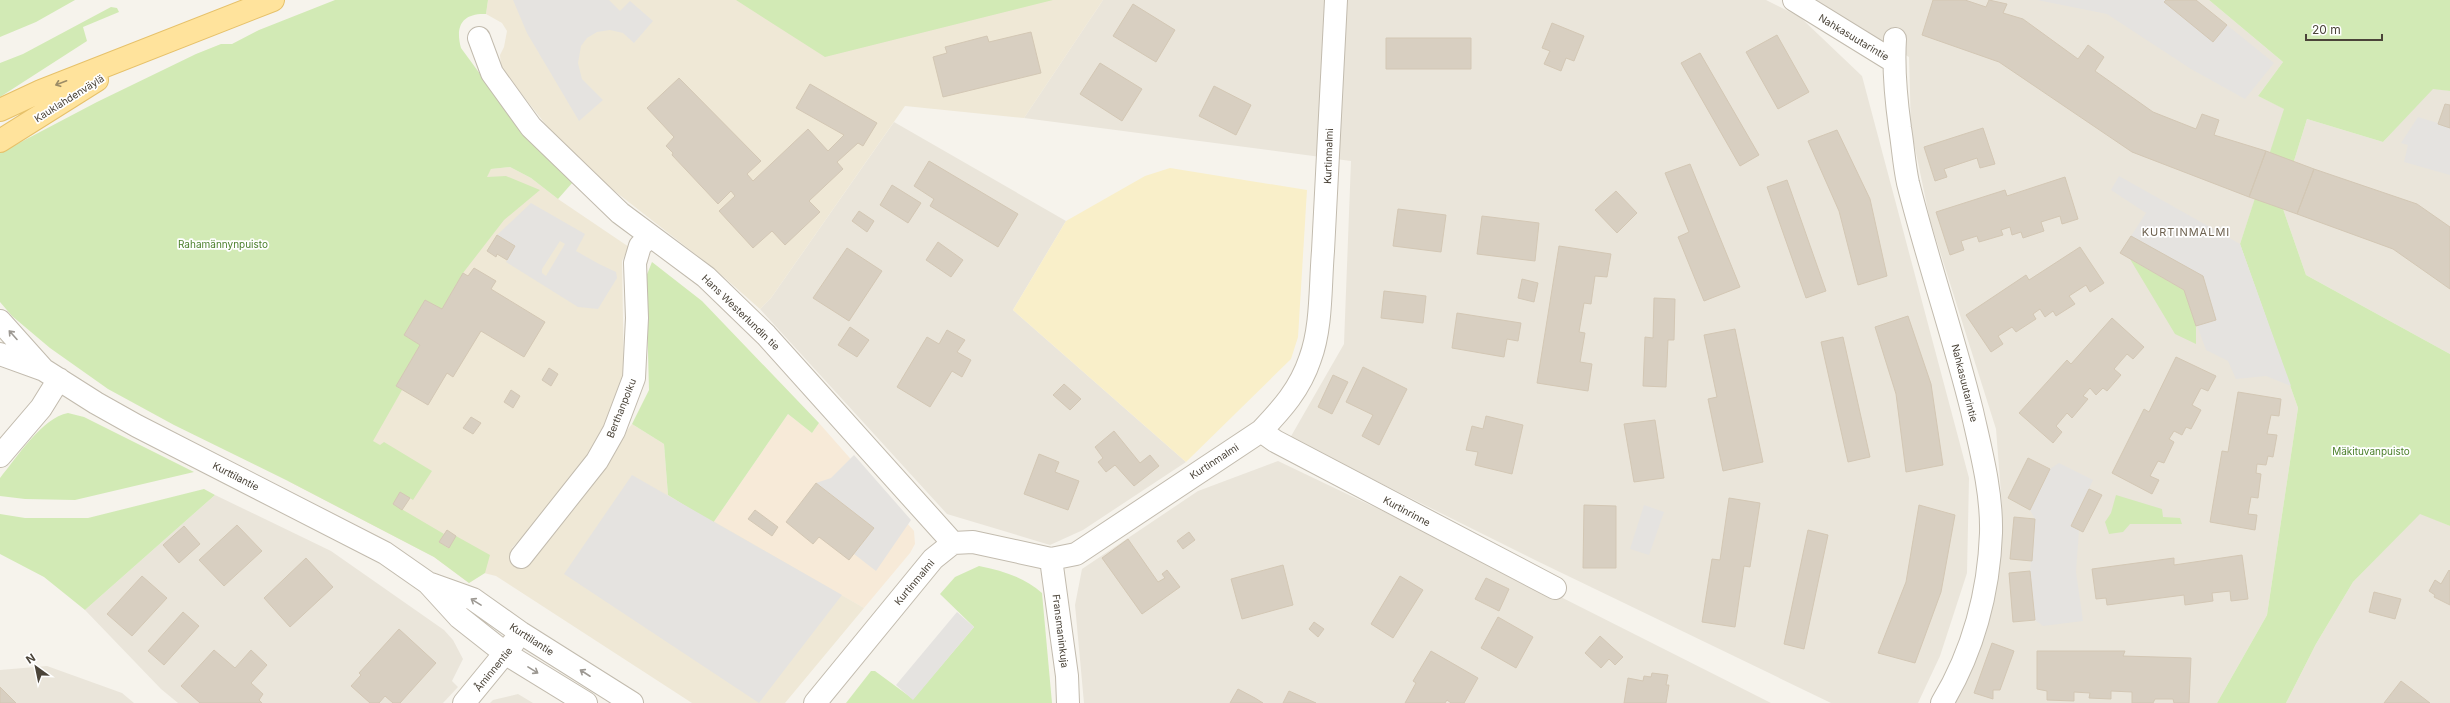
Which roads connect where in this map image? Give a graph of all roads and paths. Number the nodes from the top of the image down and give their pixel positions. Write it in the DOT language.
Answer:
graph roads {
  1 [pos="273,0"];
  2 [pos="1336,0"];
  3 [pos="1794,0"];
  4 [pos="479,38"];
  5 [pos="1895,39"];
  6 [pos="137,55"];
  7 [pos="1893,61"];
  8 [pos="0,110"];
  9 [pos="0,142"];
  10 [pos="650,236"];
  11 [pos="0,320"];
  12 [pos="0,354"];
  13 [pos="51,374"];
  14 [pos="1261,431"];
  15 [pos="0,456"];
  16 [pos="953,542"];
  17 [pos="521,557"];
  18 [pos="1051,559"];
  19 [pos="428,583"];
  20 [pos="1555,588"];
  21 [pos="520,633"];
  22 [pos="506,654"];
  23 [pos="464,703"];
  24 [pos="586,703"];
  25 [pos="632,703"];
  26 [pos="815,703"];
  27 [pos="1068,703"];
  28 [pos="1942,703"];
  1 -- 6 [label="main road, Kauklahdenväylä"];
  2 -- 14 [label="street, Kurtinmalmi"];
  3 -- 7 [label="street, Nahkasuutarintie"];
  4 -- 10 [label="street, Hans Westerlundin tie"];
  5 -- 7 [label="street, Nahkasuutarintie"];
  6 -- 8 [label="main road, Kauklahdenväylä, one-way"];
  6 -- 9 [label="main road, Kauklahdenväylä"];
  7 -- 28 [label="street, Nahkasuutarintie"];
  10 -- 16 [label="street, Hans Westerlundin tie"];
  10 -- 17 [label="street, Berthanpolku"];
  13 -- 11 [label="street, Kurttilantie, one-way"];
  12 -- 13 [label="street, Kurttilantie"];
  13 -- 15 [label="street"];
  13 -- 19 [label="street, Kurttilantie"];
  14 -- 18 [label="street, Kurtinmalmi"];
  14 -- 20 [label="street, Kurtinrinne"];
  16 -- 18 [label="street, Kurtinmalmi"];
  16 -- 26 [label="street, Kurtinmalmi"];
  18 -- 27 [label="street, Fransmaninkuja"];
  21 -- 19 [label="street, Kurttilantie, one-way"];
  19 -- 22 [label="street, Kurttilantie"];
  21 -- 22 [label="street, Åminnentie"];
  25 -- 21 [label="street, Kurttilantie, one-way"];
  22 -- 23 [label="street, Åminnentie"];
  22 -- 24 [label="street, Kurttilantie, one-way"];
}
